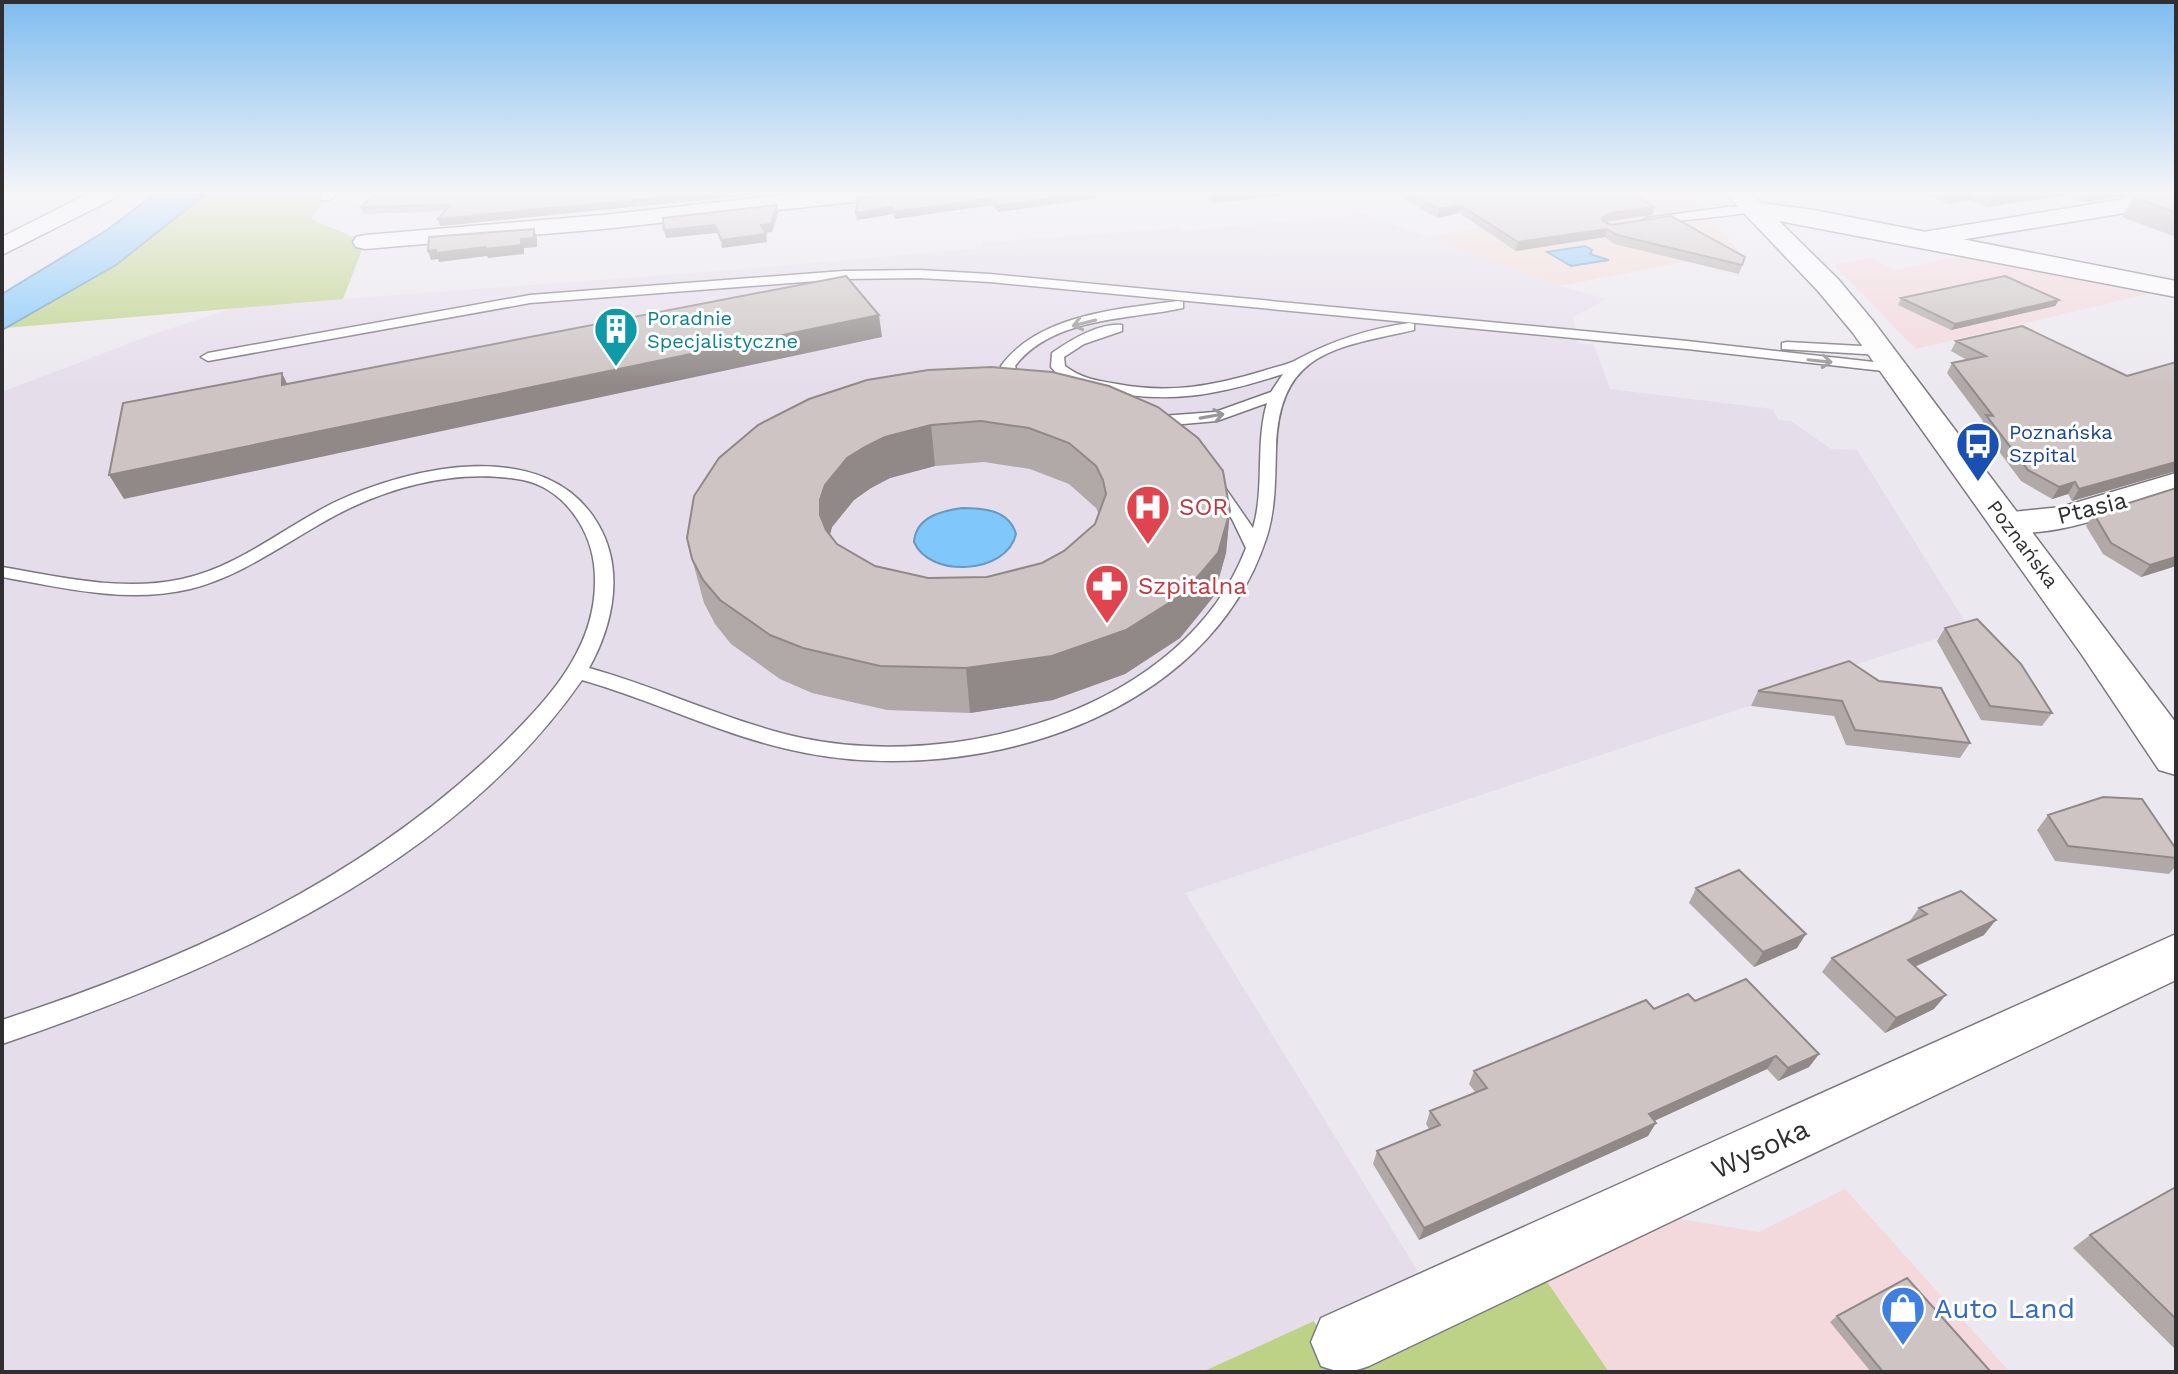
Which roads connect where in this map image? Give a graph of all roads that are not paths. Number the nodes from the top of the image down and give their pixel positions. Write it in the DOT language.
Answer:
graph roads {
  1 [pos="1799,256"];
  2 [pos="2010,256"];
  3 [pos="2176,289"];
  4 [pos="1216,301"];
  5 [pos="1271,306"];
  6 [pos="1441,323"];
  7 [pos="208,357"];
  8 [pos="1886,359"];
  9 [pos="1301,363"];
  10 [pos="1277,395"];
  11 [pos="1037,397"];
  12 [pos="1165,441"];
  13 [pos="1201,469"];
  14 [pos="2176,483"];
  15 [pos="2006,522"];
  16 [pos="1254,548"];
  17 [pos="2,572"];
  18 [pos="578,672"];
  19 [pos="2176,758"];
  20 [pos="2176,956"];
  21 [pos="2,1032"];
  22 [pos="1345,1342"];
  1 -- 8 [label="street, Poznańska"];
  2 -- 3 [label="street"];
  4 -- 5 [label="lane"];
  4 -- 7 [label="lane"];
  4 -- 11 [label="lane, one-way"];
  5 -- 6 [label="lane"];
  5 -- 9 [label="lane"];
  6 -- 8 [label="lane"];
  6 -- 9 [label="lane"];
  8 -- 15 [label="street, Poznańska"];
  9 -- 10 [label="lane"];
  12 -- 10 [label="lane, one-way"];
  10 -- 16 [label="lane"];
  13 -- 16 [label="lane"];
  14 -- 15 [label="street, Ptasia"];
  15 -- 19 [label="street, Poznańska"];
  16 -- 18 [label="lane"];
  17 -- 18 [label="lane"];
  18 -- 21 [label="lane"];
  20 -- 22 [label="street, Wysoka"];
}
